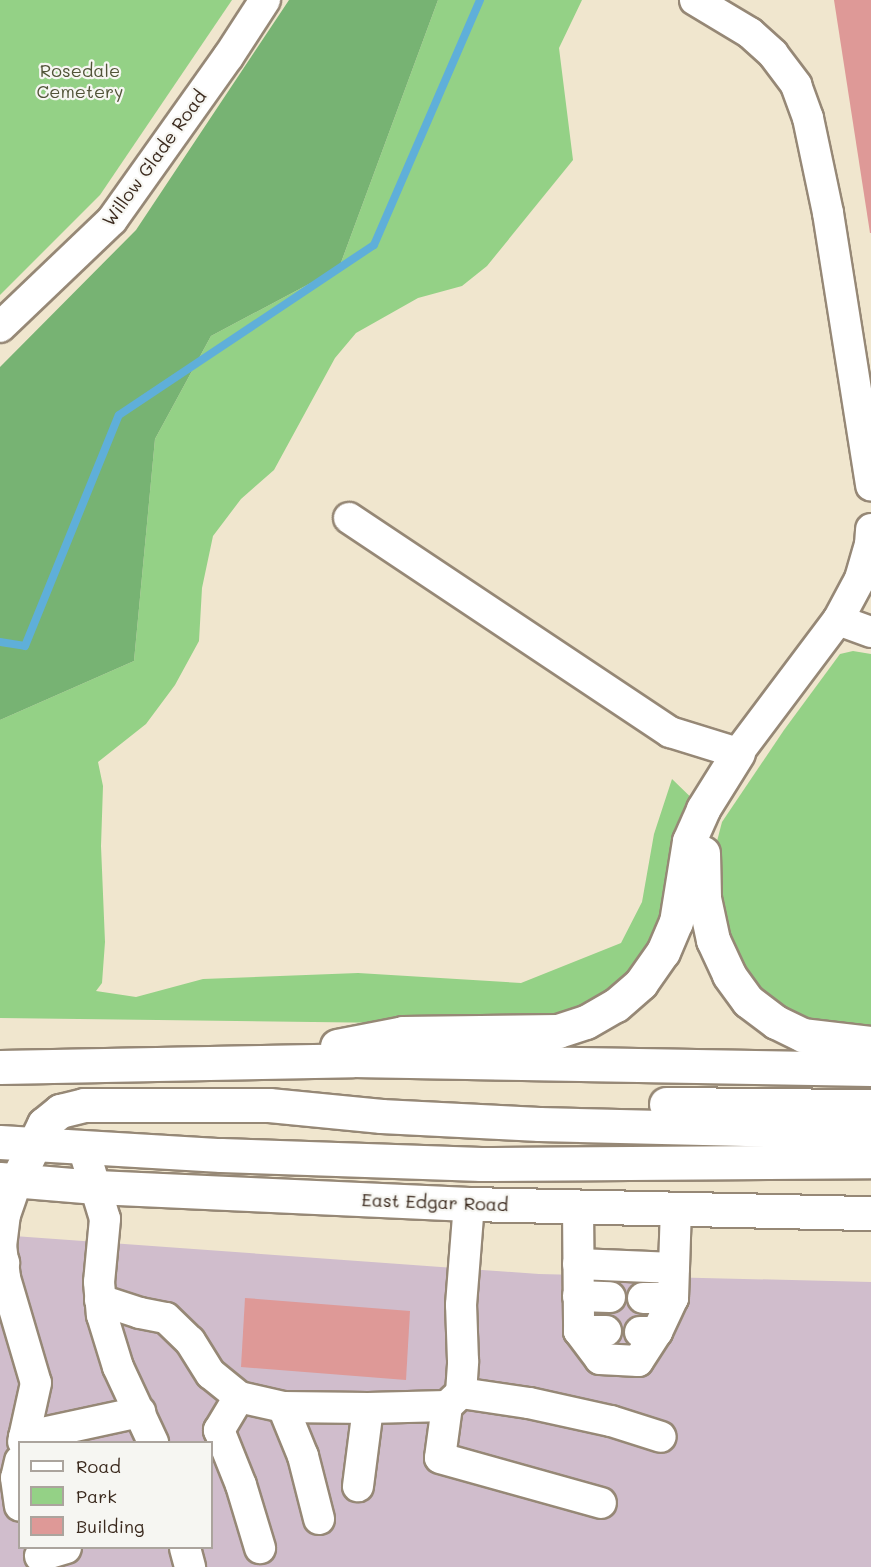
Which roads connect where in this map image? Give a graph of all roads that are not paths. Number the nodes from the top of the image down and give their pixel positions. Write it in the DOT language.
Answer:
graph roads {
  1 [pos="265,0"];
  2 [pos="695,0"];
  3 [pos="0,327"];
  4 [pos="871,486"];
  5 [pos="349,518"];
  6 [pos="871,530"];
  7 [pos="838,620"];
  8 [pos="871,632"];
  9 [pos="738,753"];
  10 [pos="871,1044"];
  11 [pos="261,1060"];
  12 [pos="0,1067"];
  13 [pos="871,1069"];
  14 [pos="269,1105"];
  15 [pos="871,1106"];
  16 [pos="871,1131"];
  17 [pos="0,1142"];
  18 [pos="33,1144"];
  19 [pos="84,1147"];
  20 [pos="871,1161"];
  21 [pos="8,1180"];
  22 [pos="96,1187"];
  23 [pos="469,1204"];
  24 [pos="578,1206"];
  25 [pos="676,1209"];
  26 [pos="871,1213"];
  27 [pos="1,1261"];
  28 [pos="578,1264"];
  29 [pos="675,1268"];
  30 [pos="578,1296"];
  31 [pos="610,1297"];
  32 [pos="643,1298"];
  33 [pos="673,1298"];
  34 [pos="100,1300"];
  35 [pos="239,1397"];
  36 [pos="454,1399"];
  37 [pos="283,1407"];
  38 [pos="368,1408"];
  39 [pos="140,1412"];
  40 [pos="661,1437"];
  41 [pos="23,1441"];
  42 [pos="42,1441"];
  43 [pos="152,1441"];
  44 [pos="18,1468"];
  45 [pos="358,1486"];
  46 [pos="18,1492"];
  47 [pos="601,1503"];
  48 [pos="319,1519"];
  49 [pos="260,1548"];
  50 [pos="184,1549"];
  51 [pos="190,1567"];
  1 -- 3 [label="street, Willow Glade Road"];
  2 -- 4 [label="street"];
  5 -- 9 [label="street"];
  6 -- 7 [label="street"];
  7 -- 8 [label="street"];
  7 -- 9 [label="street"];
  9 -- 10 [label="highway"];
  9 -- 11 [label="highway"];
  11 -- 12 [label="highway"];
  11 -- 13 [label="highway"];
  14 -- 15 [label="highway"];
  14 -- 16 [label="highway"];
  14 -- 18 [label="highway"];
  17 -- 18 [label="highway"];
  18 -- 19 [label="highway"];
  18 -- 21 [label="highway"];
  19 -- 20 [label="highway"];
  19 -- 22 [label="street"];
  21 -- 22 [label="highway, East Edgar Road"];
  21 -- 27 [label="street"];
  22 -- 23 [label="highway, East Edgar Road"];
  22 -- 34 [label="street"];
  23 -- 24 [label="highway, East Edgar Road"];
  23 -- 36 [label="street"];
  24 -- 25 [label="highway, East Edgar Road"];
  24 -- 28 [label="street"];
  25 -- 26 [label="highway, East Edgar Road"];
  25 -- 29 [label="street"];
  27 -- 41 [label="street"];
  28 -- 29 [label="street"];
  28 -- 30 [label="street"];
  29 -- 33 [label="street"];
  30 -- 31 [label="street"];
  30 -- 33 [label="street"];
  32 -- 33 [label="street"];
  34 -- 35 [label="street"];
  34 -- 39 [label="street"];
  35 -- 37 [label="street"];
  35 -- 49 [label="street"];
  36 -- 38 [label="street"];
  36 -- 40 [label="street"];
  36 -- 47 [label="street"];
  37 -- 38 [label="street"];
  37 -- 48 [label="street"];
  38 -- 45 [label="street"];
  39 -- 42 [label="street"];
  39 -- 43 [label="street"];
  44 -- 46 [label="street"];
  50 -- 51 [label="street"];
}
